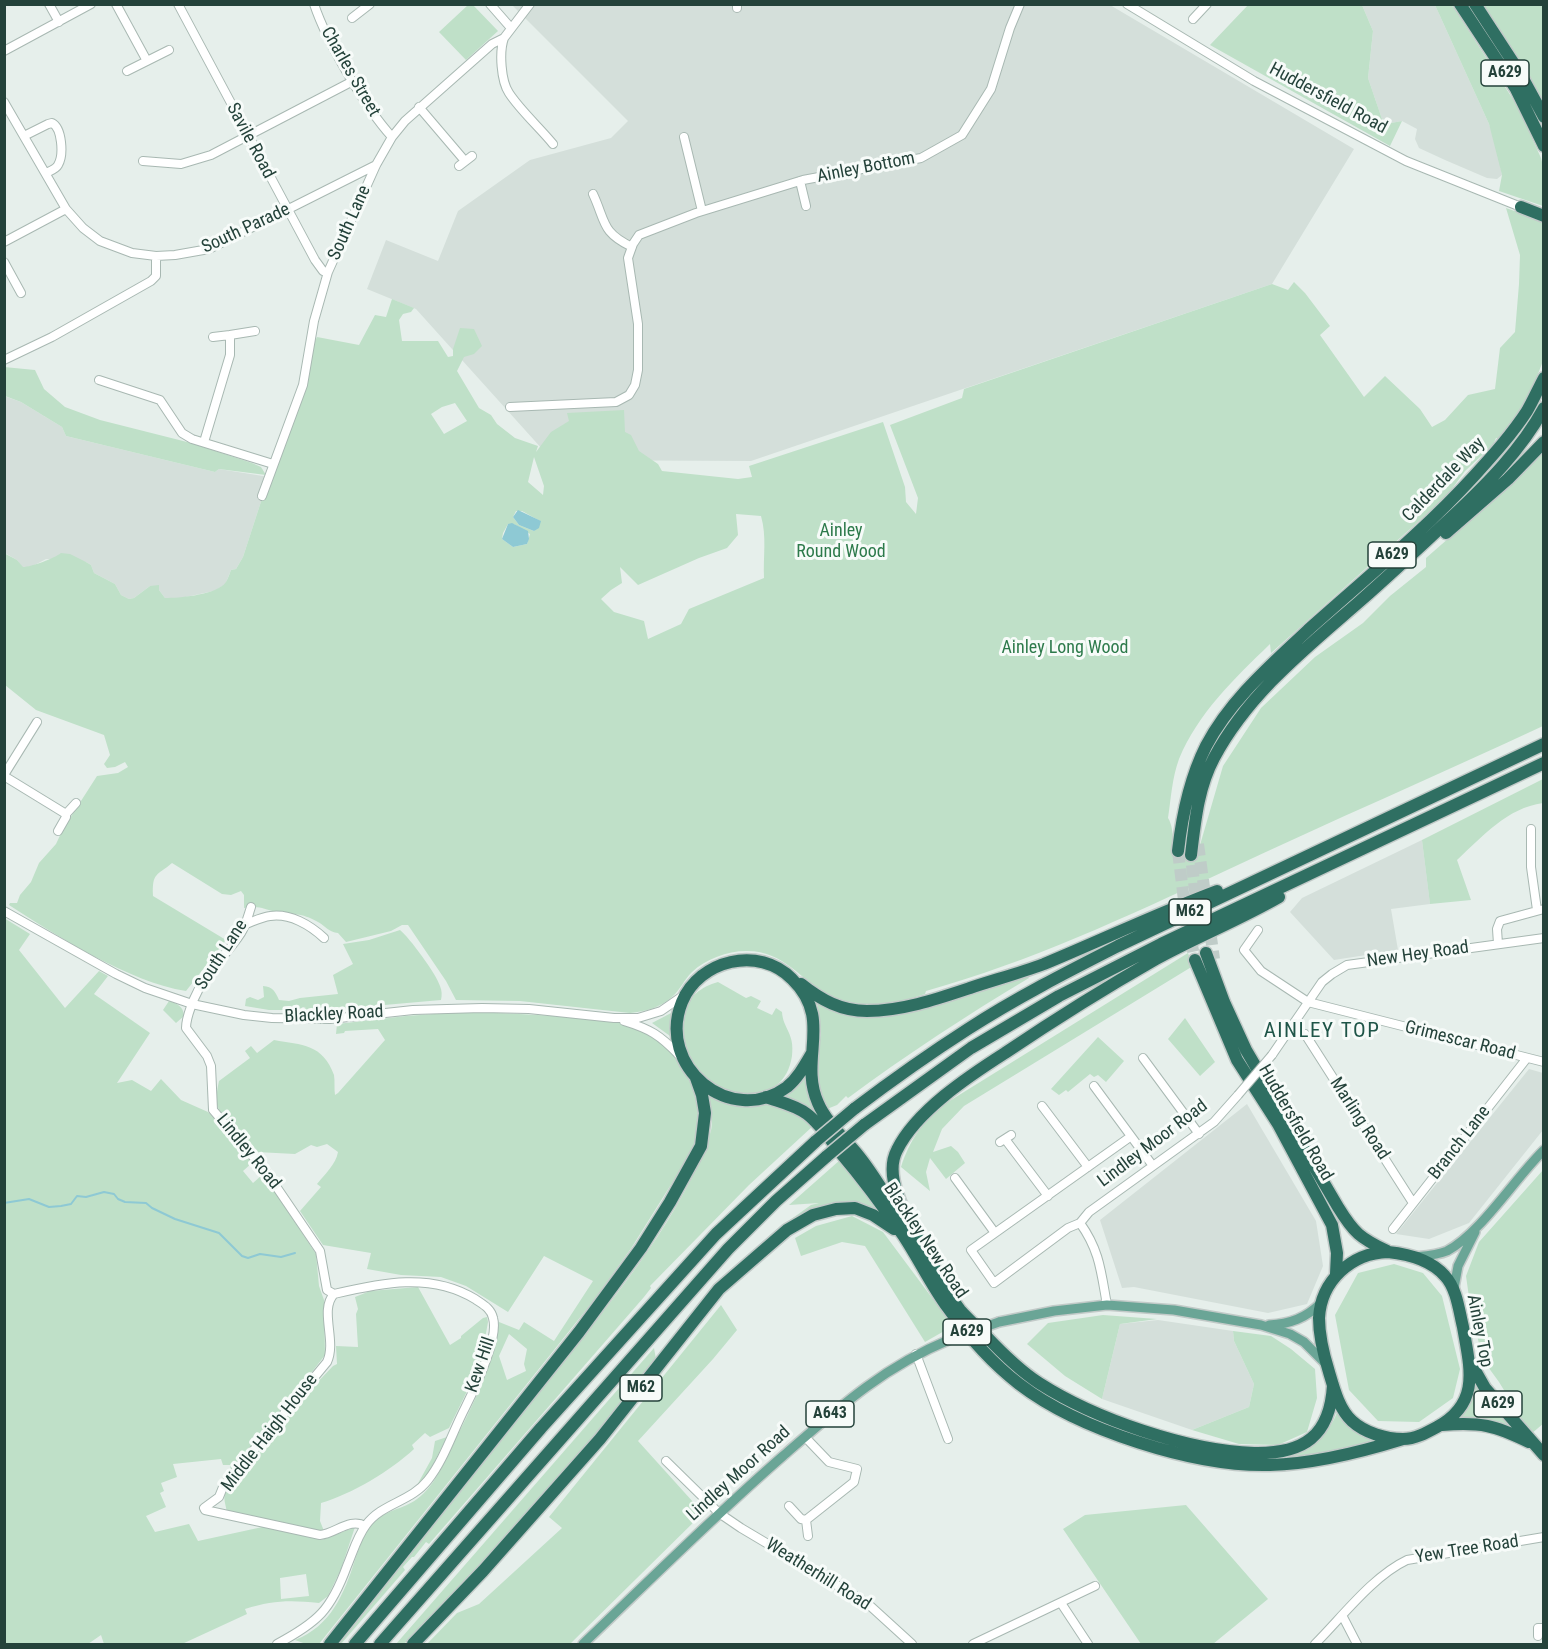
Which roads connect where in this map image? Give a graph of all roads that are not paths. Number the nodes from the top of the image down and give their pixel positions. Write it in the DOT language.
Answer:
graph roads {
  1 [pos="49,4"];
  2 [pos="91,4"];
  3 [pos="116,4"];
  4 [pos="314,4"];
  5 [pos="370,4"];
  6 [pos="490,4"];
  7 [pos="530,4"];
  8 [pos="1020,4"];
  9 [pos="1127,4"];
  10 [pos="1207,4"];
  11 [pos="1460,4"];
  12 [pos="1475,4"];
  13 [pos="182,6"];
  14 [pos="352,18"];
  15 [pos="1193,19"];
  16 [pos="59,22"];
  17 [pos="511,28"];
  18 [pos="504,38"];
  19 [pos="169,50"];
  20 [pos="4,51"];
  21 [pos="147,61"];
  22 [pos="127,71"];
  23 [pos="353,81"];
  24 [pos="4,102"];
  25 [pos="419,107"];
  26 [pos="1544,117"];
  27 [pos="247,135"];
  28 [pos="24,136"];
  29 [pos="392,137"];
  30 [pos="684,137"];
  31 [pos="553,144"];
  32 [pos="1544,146"];
  33 [pos="143,161"];
  34 [pos="465,161"];
  35 [pos="376,165"];
  36 [pos="46,173"];
  37 [pos="800,181"];
  38 [pos="593,194"];
  39 [pos="806,206"];
  40 [pos="1521,207"];
  41 [pos="66,209"];
  42 [pos="288,210"];
  43 [pos="702,211"];
  44 [pos="1544,216"];
  45 [pos="4,242"];
  46 [pos="632,247"];
  47 [pos="156,256"];
  48 [pos="4,262"];
  49 [pos="328,273"];
  50 [pos="21,293"];
  51 [pos="255,331"];
  52 [pos="230,335"];
  53 [pos="213,337"];
  54 [pos="4,360"];
  55 [pos="1544,378"];
  56 [pos="99,380"];
  57 [pos="510,407"];
  58 [pos="1544,408"];
  59 [pos="204,442"];
  60 [pos="1544,442"];
  61 [pos="273,464"];
  62 [pos="262,496"];
  63 [pos="1386,578"];
  64 [pos="1277,675"];
  65 [pos="37,722"];
  66 [pos="1229,722"];
  67 [pos="1544,744"];
  68 [pos="1544,763"];
  69 [pos="4,776"];
  70 [pos="76,803"];
  71 [pos="66,814"];
  72 [pos="1531,829"];
  73 [pos="58,831"];
  74 [pos="1357,851"];
  75 [pos="1178,852"];
  76 [pos="1287,865"];
  77 [pos="251,907"];
  78 [pos="1540,910"];
  79 [pos="4,911"];
  80 [pos="246,924"];
  81 [pos="1258,930"];
  82 [pos="324,938"];
  83 [pos="1544,938"];
  84 [pos="1498,944"];
  85 [pos="1210,956"];
  86 [pos="1195,960"];
  87 [pos="792,979"];
  88 [pos="687,992"];
  89 [pos="1308,1002"];
  90 [pos="192,1004"];
  91 [pos="614,1018"];
  92 [pos="1305,1034"];
  93 [pos="812,1053"];
  94 [pos="1143,1058"];
  95 [pos="1527,1058"];
  96 [pos="684,1060"];
  97 [pos="1544,1062"];
  98 [pos="696,1077"];
  99 [pos="1094,1086"];
  100 [pos="766,1097"];
  101 [pos="1042,1106"];
  102 [pos="1199,1134"];
  103 [pos="1130,1137"];
  104 [pos="1005,1139"];
  105 [pos="1544,1150"];
  106 [pos="1153,1166"];
  107 [pos="1088,1167"];
  108 [pos="955,1178"];
  109 [pos="1048,1196"];
  110 [pos="1413,1203"];
  111 [pos="1080,1223"];
  112 [pos="1476,1227"];
  113 [pos="1393,1228"];
  114 [pos="907,1232"];
  115 [pos="995,1233"];
  116 [pos="1388,1252"];
  117 [pos="1415,1257"];
  118 [pos="1336,1274"];
  119 [pos="1454,1291"];
  120 [pos="334,1294"];
  121 [pos="1322,1303"];
  122 [pos="1107,1305"];
  123 [pos="1260,1325"];
  124 [pos="916,1354"];
  125 [pos="1469,1358"];
  126 [pos="1327,1365"];
  127 [pos="1333,1385"];
  128 [pos="1441,1425"];
  129 [pos="805,1437"];
  130 [pos="948,1439"];
  131 [pos="1403,1439"];
  132 [pos="1539,1450"];
  133 [pos="666,1461"];
  134 [pos="789,1506"];
  135 [pos="719,1512"];
  136 [pos="806,1520"];
  137 [pos="365,1526"];
  138 [pos="808,1536"];
  139 [pos="1544,1538"];
  140 [pos="1095,1586"];
  141 [pos="1061,1603"];
  142 [pos="1343,1617"];
  143 [pos="1544,1628"];
  144 [pos="1538,1636"];
  145 [pos="278,1644"];
  146 [pos="330,1644"];
  147 [pos="355,1644"];
  148 [pos="380,1644"];
  149 [pos="413,1644"];
  150 [pos="583,1644"];
  151 [pos="912,1644"];
  152 [pos="973,1644"];
  153 [pos="1088,1644"];
  154 [pos="1315,1644"];
  155 [pos="1357,1644"];
  1 -- 16 [label="street"];
  2 -- 16 [label="street"];
  3 -- 21 [label="street"];
  4 -- 23 [label="street, Charles Street"];
  5 -- 14 [label="street"];
  6 -- 17 [label="street"];
  7 -- 17 [label="street, South Lane"];
  8 -- 37 [label="street, Ainley Bottom"];
  9 -- 40 [label="street, Huddersfield Road"];
  10 -- 15 [label="street"];
  11 -- 32 [label="highway, A629"];
  12 -- 26 [label="highway, A629"];
  13 -- 27 [label="street, Savile Road"];
  16 -- 20 [label="street"];
  17 -- 18 [label="street, South Lane"];
  18 -- 25 [label="street, South Lane"];
  18 -- 31 [label="street"];
  19 -- 21 [label="street"];
  21 -- 22 [label="street"];
  23 -- 27 [label="street"];
  23 -- 29 [label="street, Charles Street"];
  24 -- 28 [label="street, South Parade"];
  25 -- 29 [label="street, South Lane"];
  25 -- 34 [label="street"];
  27 -- 33 [label="street"];
  27 -- 42 [label="street, Savile Road"];
  28 -- 36 [label="street, South Parade"];
  28 -- 36 [label="street"];
  29 -- 35 [label="street, South Lane"];
  30 -- 43 [label="street"];
  35 -- 42 [label="street, South Parade"];
  35 -- 49 [label="street, South Lane"];
  36 -- 41 [label="street, South Parade"];
  37 -- 39 [label="street, Ainley Bottom"];
  37 -- 43 [label="street, Ainley Bottom"];
  38 -- 46 [label="street"];
  40 -- 44 [label="highway"];
  41 -- 45 [label="street"];
  41 -- 47 [label="street, South Parade"];
  42 -- 47 [label="street, South Parade"];
  42 -- 49 [label="street, Savile Road"];
  43 -- 46 [label="street, Ainley Bottom"];
  46 -- 57 [label="street"];
  47 -- 54 [label="street"];
  48 -- 50 [label="street"];
  49 -- 61 [label="street, South Lane"];
  51 -- 52 [label="street"];
  52 -- 53 [label="street"];
  52 -- 59 [label="street"];
  55 -- 66 [label="highway, Calderdale Way / A629"];
  56 -- 59 [label="street"];
  58 -- 63 [label="highway, Calderdale Way / A629"];
  59 -- 61 [label="street"];
  60 -- 63 [label="highway"];
  61 -- 62 [label="street, South Lane"];
  63 -- 64 [label="highway, Calderdale Way / A629"];
  64 -- 66 [label="highway, Calderdale Way / A629"];
  64 -- 66 [label="highway, A629"];
  65 -- 69 [label="street"];
  66 -- 75 [label="highway, A629"];
  67 -- 76 [label="highway, M62"];
  68 -- 74 [label="highway, M62"];
  69 -- 71 [label="street"];
  70 -- 71 [label="street"];
  71 -- 73 [label="street"];
  72 -- 78 [label="street"];
  74 -- 114 [label="highway, M62"];
  74 -- 148 [label="highway, M62, bridge"];
  76 -- 87 [label="highway, M62"];
  76 -- 147 [label="highway, M62, bridge"];
  77 -- 80 [label="street, South Lane"];
  78 -- 84 [label="street"];
  79 -- 90 [label="street, Blackley Road"];
  80 -- 82 [label="street"];
  80 -- 90 [label="street, South Lane"];
  81 -- 89 [label="street, Grimescar Road"];
  83 -- 84 [label="street, New Hey Road"];
  84 -- 89 [label="street, New Hey Road"];
  85 -- 116 [label="highway, Huddersfield Road / A629"];
  86 -- 118 [label="highway, Huddersfield Road / A629"];
  87 -- 88 [label="highway, Blackley New Road / A629"];
  87 -- 93 [label="highway, Blackley New Road / A629"];
  88 -- 91 [label="street, Blackley Road"];
  88 -- 96 [label="highway, Blackley New Road / A629"];
  89 -- 95 [label="street, Grimescar Road"];
  89 -- 102 [label="street, Lindley Moor Road, bridge"];
  90 -- 91 [label="street, Blackley Road"];
  90 -- 120 [label="street, Lindley Road"];
  91 -- 96 [label="street, Blackley Road"];
  92 -- 110 [label="street, Marling Road"];
  93 -- 100 [label="highway, Blackley New Road / A629"];
  93 -- 114 [label="highway, Blackley New Road / A629"];
  94 -- 102 [label="street"];
  95 -- 97 [label="street, Grimescar Road"];
  95 -- 110 [label="street, Branch Lane"];
  96 -- 98 [label="highway, Blackley New Road / A629"];
  98 -- 100 [label="highway, Blackley New Road / A629"];
  98 -- 146 [label="highway"];
  99 -- 103 [label="street"];
  100 -- 114 [label="highway, Blackley New Road / A629"];
  101 -- 107 [label="street"];
  102 -- 106 [label="street, Lindley Moor Road"];
  103 -- 106 [label="street"];
  103 -- 107 [label="street"];
  104 -- 109 [label="street"];
  105 -- 112 [label="main road"];
  106 -- 111 [label="street, Lindley Moor Road"];
  107 -- 109 [label="street"];
  108 -- 115 [label="street"];
  109 -- 115 [label="street"];
  110 -- 113 [label="street, Branch Lane"];
  111 -- 115 [label="street, Lindley Moor Road"];
  111 -- 122 [label="street"];
  112 -- 117 [label="main road"];
  112 -- 119 [label="main road"];
  114 -- 127 [label="highway, Blackley New Road / A629"];
  114 -- 131 [label="highway, Blackley New Road / A629"];
  114 -- 149 [label="highway, M62"];
  116 -- 117 [label="highway, Ainley Top / A629"];
  116 -- 118 [label="highway, Ainley Top / A629"];
  117 -- 119 [label="highway, Ainley Top / A629"];
  118 -- 121 [label="highway, Ainley Top / A629"];
  119 -- 125 [label="highway, Ainley Top / A629"];
  120 -- 137 [label="street, Kew Hill"];
  120 -- 137 [label="street, Middle Haigh House"];
  121 -- 123 [label="main road, Lindley Moor Road / A643"];
  121 -- 126 [label="highway, Ainley Top / A629"];
  122 -- 123 [label="main road, Lindley Moor Road / A643"];
  122 -- 124 [label="main road, Lindley Moor Road / A643, bridge"];
  123 -- 126 [label="main road, Lindley Moor Road / A643"];
  124 -- 129 [label="main road, Lindley Moor Road / A643"];
  124 -- 130 [label="street"];
  125 -- 128 [label="highway, Ainley Top / A629"];
  125 -- 132 [label="highway, A629"];
  126 -- 127 [label="highway, Ainley Top / A629"];
  127 -- 131 [label="highway, Ainley Top / A629"];
  128 -- 131 [label="highway, Ainley Top / A629"];
  128 -- 132 [label="highway, A629"];
  129 -- 135 [label="main road, Lindley Moor Road / A643"];
  129 -- 136 [label="street"];
  133 -- 135 [label="street, Weatherhill Road"];
  134 -- 136 [label="street"];
  135 -- 150 [label="main road, Lindley Moor Road / A643"];
  135 -- 151 [label="street, Weatherhill Road"];
  136 -- 138 [label="street"];
  137 -- 145 [label="street"];
  139 -- 142 [label="street, Yew Tree Road"];
  140 -- 141 [label="street"];
  141 -- 152 [label="street"];
  141 -- 153 [label="street"];
  142 -- 154 [label="street, Yew Tree Road"];
  142 -- 155 [label="street"];
  143 -- 144 [label="street"];
}
